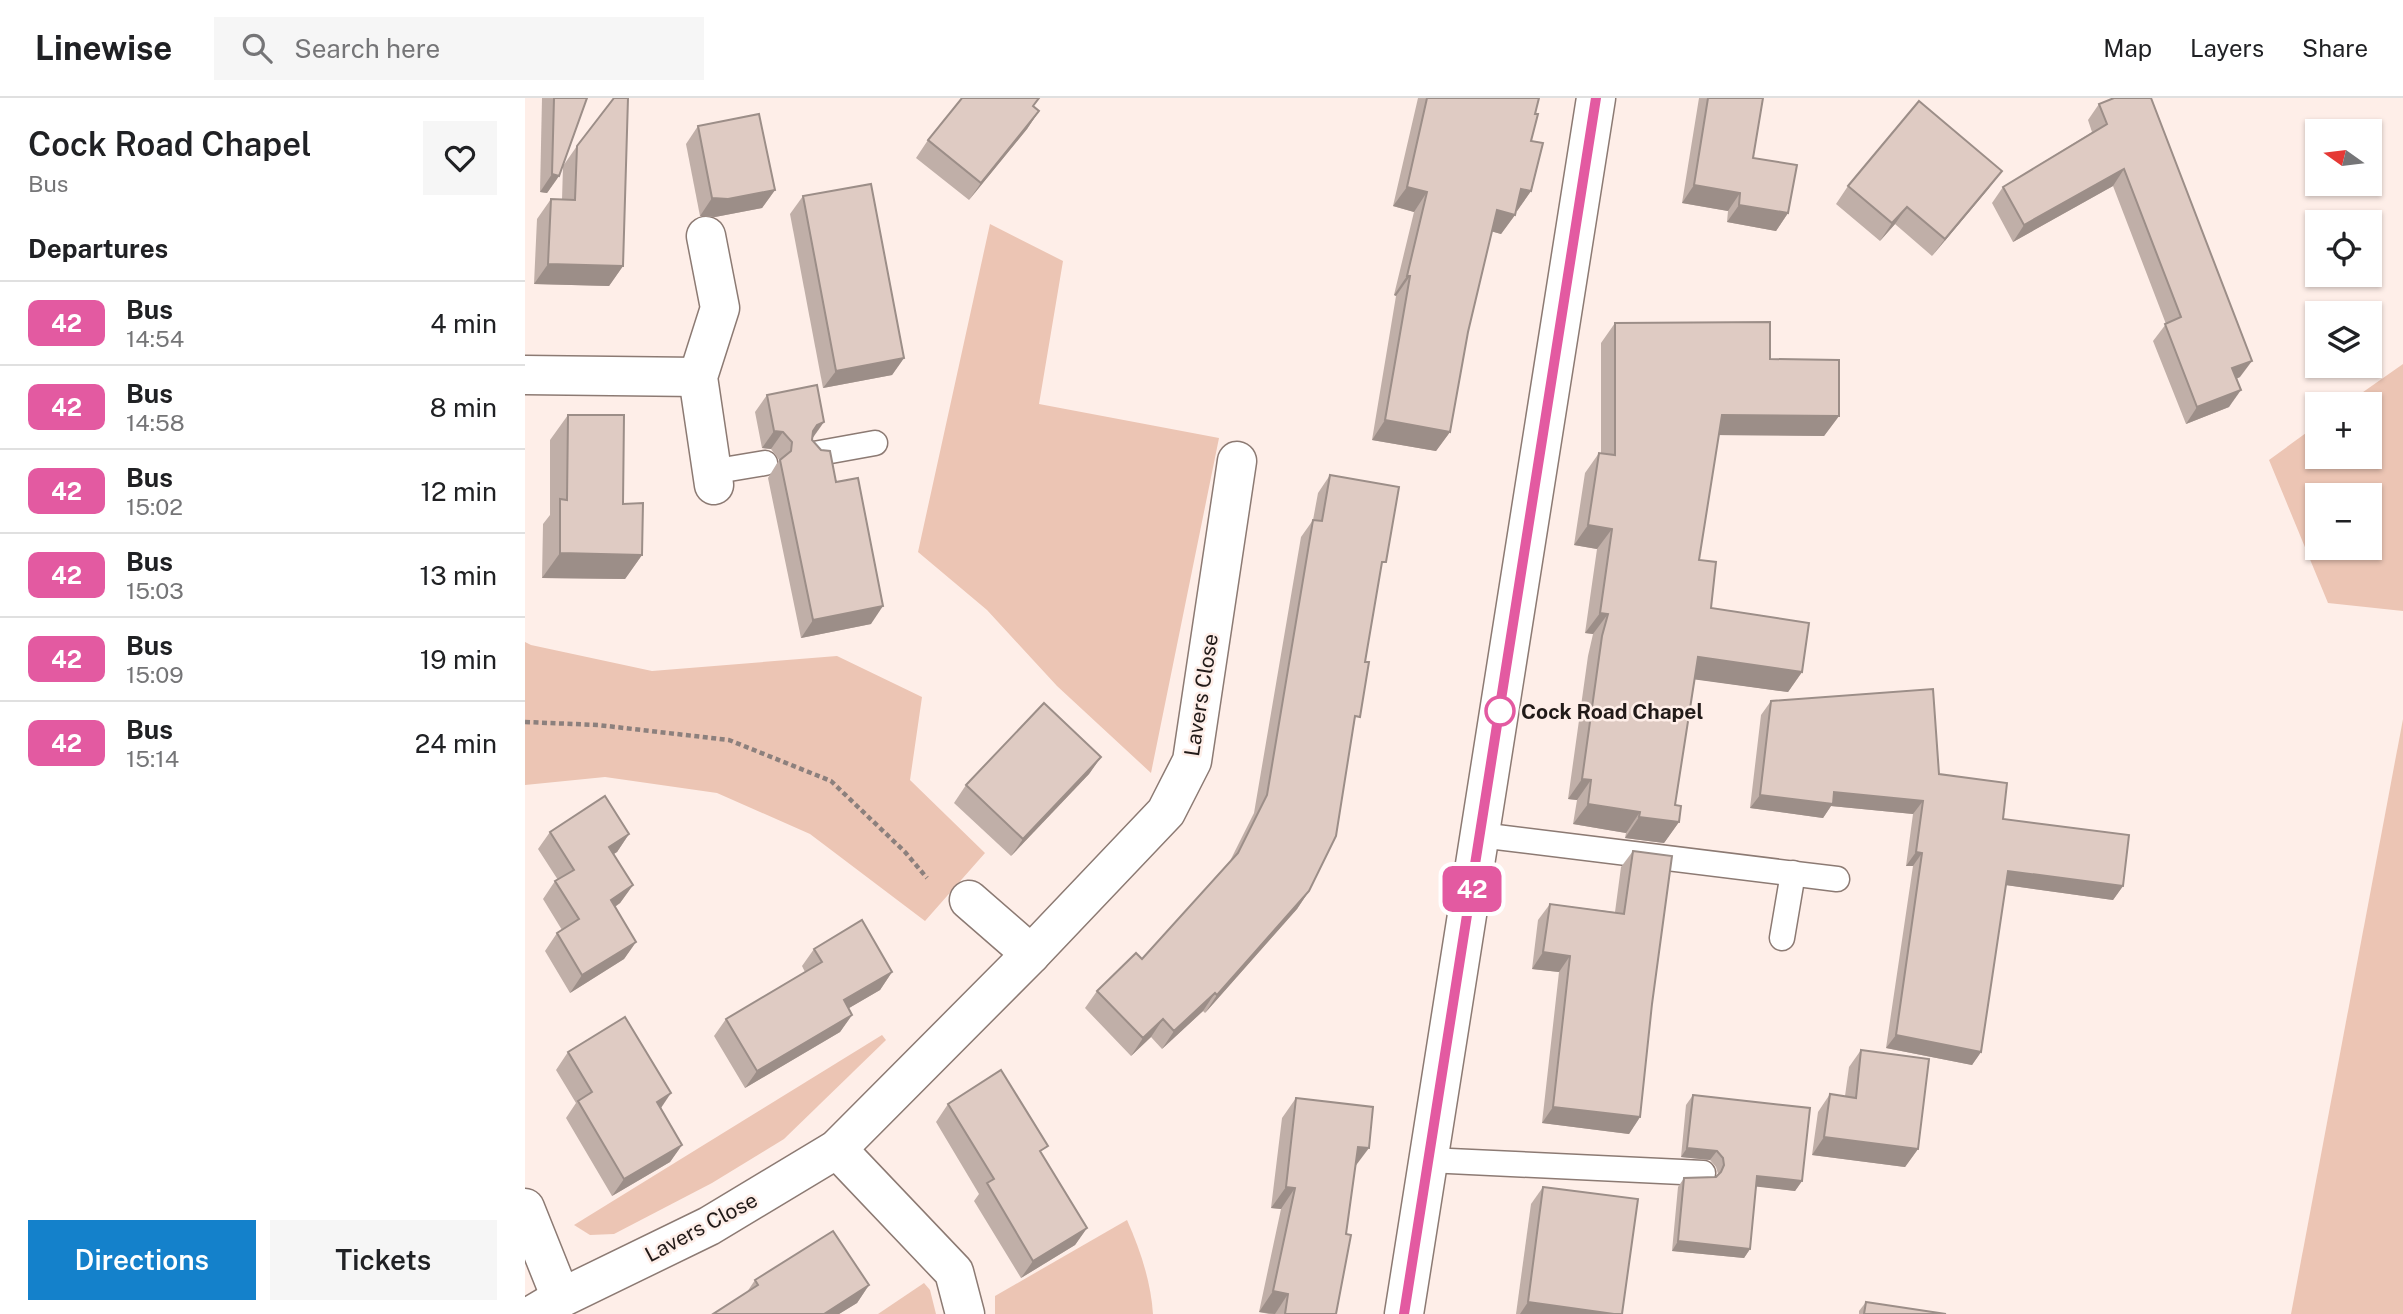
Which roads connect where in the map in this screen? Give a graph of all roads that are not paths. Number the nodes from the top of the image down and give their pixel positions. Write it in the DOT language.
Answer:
graph roads {
  1 [pos="1596,98"];
  2 [pos="706,236"];
  3 [pos="525,375"];
  4 [pos="698,376"];
  5 [pos="875,443"];
  6 [pos="814,454"];
  7 [pos="1237,461"];
  8 [pos="765,463"];
  9 [pos="713,478"];
  10 [pos="1480,835"];
  11 [pos="1793,873"];
  12 [pos="1837,879"];
  13 [pos="969,900"];
  14 [pos="1782,939"];
  15 [pos="1031,954"];
  16 [pos="837,1149"];
  17 [pos="1428,1160"];
  18 [pos="1703,1173"];
  19 [pos="525,1208"];
  20 [pos="548,1306"];
  21 [pos="965,1314"];
  22 [pos="1404,1314"];
  1 -- 10 [label="street"];
  2 -- 4 [label="street"];
  3 -- 4 [label="street"];
  4 -- 9 [label="street"];
  5 -- 6 [label="lane"];
  7 -- 15 [label="street, Lavers Close"];
  8 -- 9 [label="lane"];
  10 -- 11 [label="lane"];
  10 -- 17 [label="street"];
  11 -- 12 [label="lane"];
  11 -- 14 [label="lane"];
  13 -- 15 [label="street"];
  15 -- 16 [label="street, Lavers Close"];
  16 -- 20 [label="street, Lavers Close"];
  16 -- 21 [label="street"];
  17 -- 18 [label="lane"];
  17 -- 22 [label="street"];
  19 -- 20 [label="street, Lavers Close"];
}
